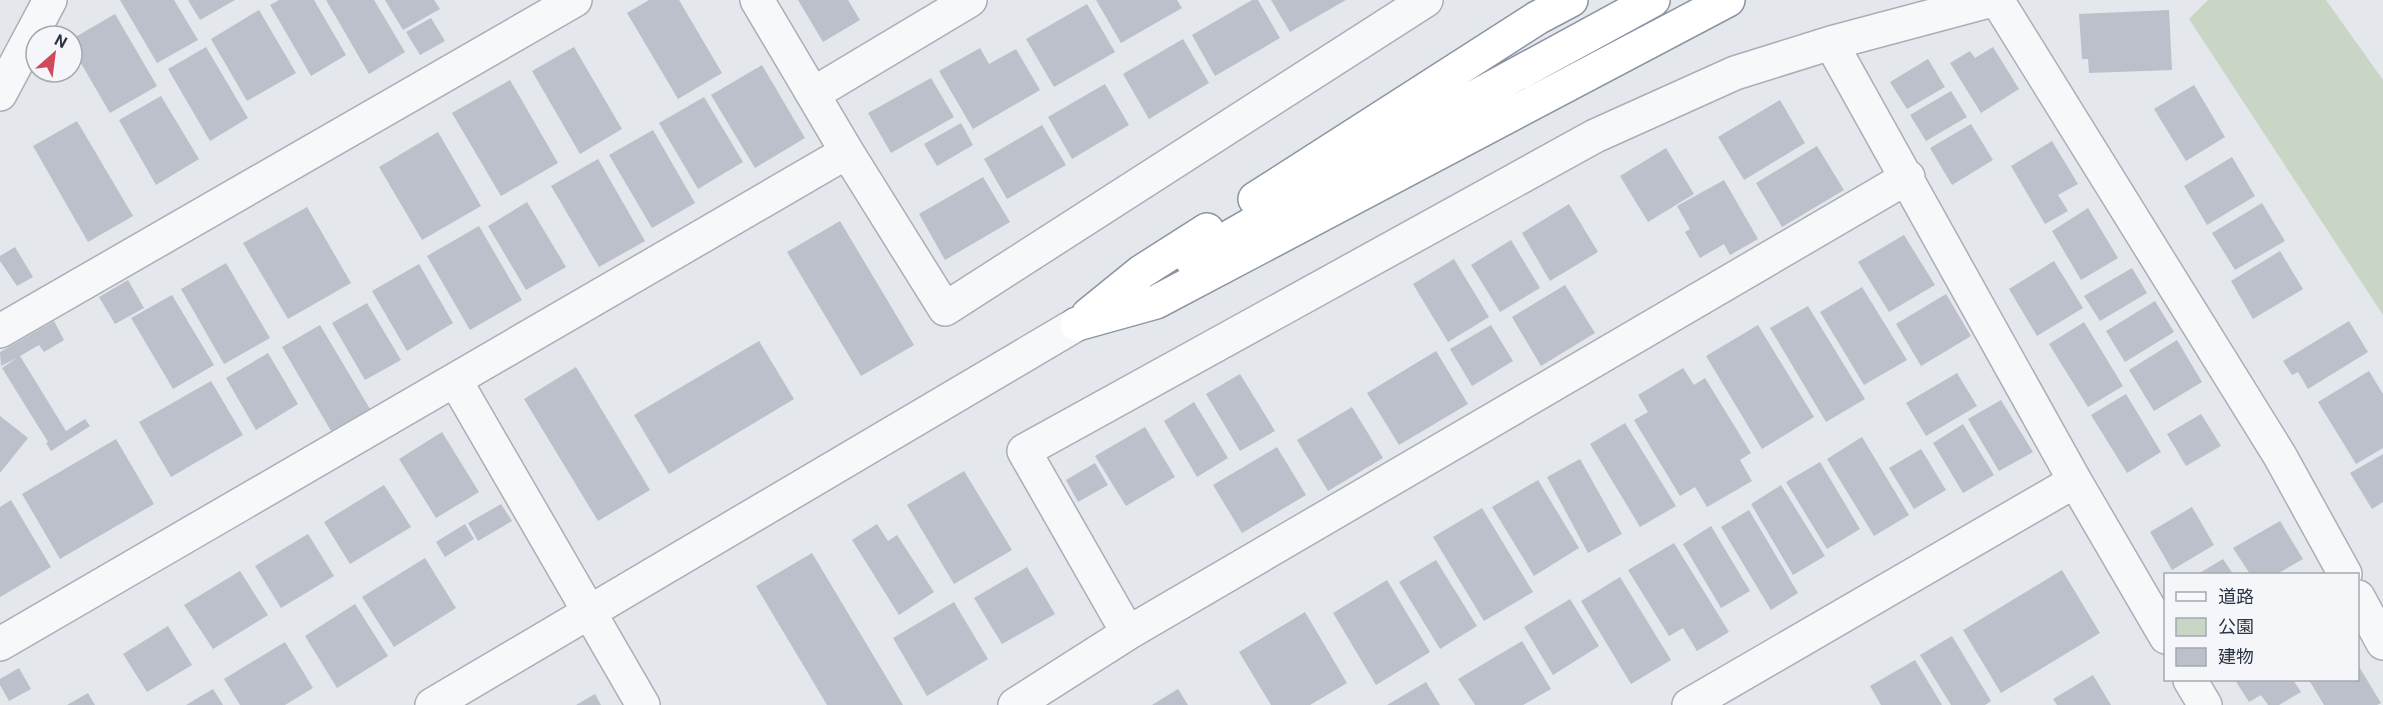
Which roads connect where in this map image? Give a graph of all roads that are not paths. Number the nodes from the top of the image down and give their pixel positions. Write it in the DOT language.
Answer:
graph roads {
  1 [pos="50,0"];
  2 [pos="575,0"];
  3 [pos="758,0"];
  4 [pos="970,0"];
  5 [pos="1426,0"];
  6 [pos="1571,0"];
  7 [pos="1653,0"];
  8 [pos="1728,0"];
  9 [pos="1992,0"];
  10 [pos="1997,0"];
  11 [pos="1831,43"];
  12 [pos="0,94"];
  13 [pos="813,94"];
  14 [pos="847,152"];
  15 [pos="1908,177"];
  16 [pos="1077,324"];
  17 [pos="0,331"];
  18 [pos="455,380"];
  19 [pos="2075,481"];
  20 [pos="2344,573"];
  21 [pos="2359,599"];
  22 [pos="590,612"];
  23 [pos="1128,633"];
  24 [pos="2164,634"];
  25 [pos="2383,643"];
  26 [pos="0,644"];
  27 [pos="2191,681"];
  28 [pos="432,705"];
  29 [pos="643,705"];
  30 [pos="1015,705"];
  31 [pos="1689,705"];
  32 [pos="2205,705"];
  1 -- 12 [label="street"];
  2 -- 17 [label="street"];
  3 -- 13 [label="street"];
  4 -- 13 [label="street"];
  5 -- 14 [label="street"];
  6 -- 16 [label="highway"];
  7 -- 16 [label="highway"];
  8 -- 16 [label="highway"];
  9 -- 11 [label="street"];
  10 -- 20 [label="street"];
  11 -- 15 [label="street"];
  11 -- 23 [label="street"];
  13 -- 14 [label="street"];
  14 -- 18 [label="street"];
  15 -- 19 [label="street"];
  15 -- 23 [label="street"];
  16 -- 22 [label="street"];
  18 -- 22 [label="street"];
  18 -- 26 [label="street"];
  19 -- 24 [label="street"];
  19 -- 31 [label="street"];
  21 -- 25 [label="street"];
  22 -- 28 [label="street"];
  22 -- 29 [label="street"];
  23 -- 30 [label="street"];
  27 -- 32 [label="street"];
}
